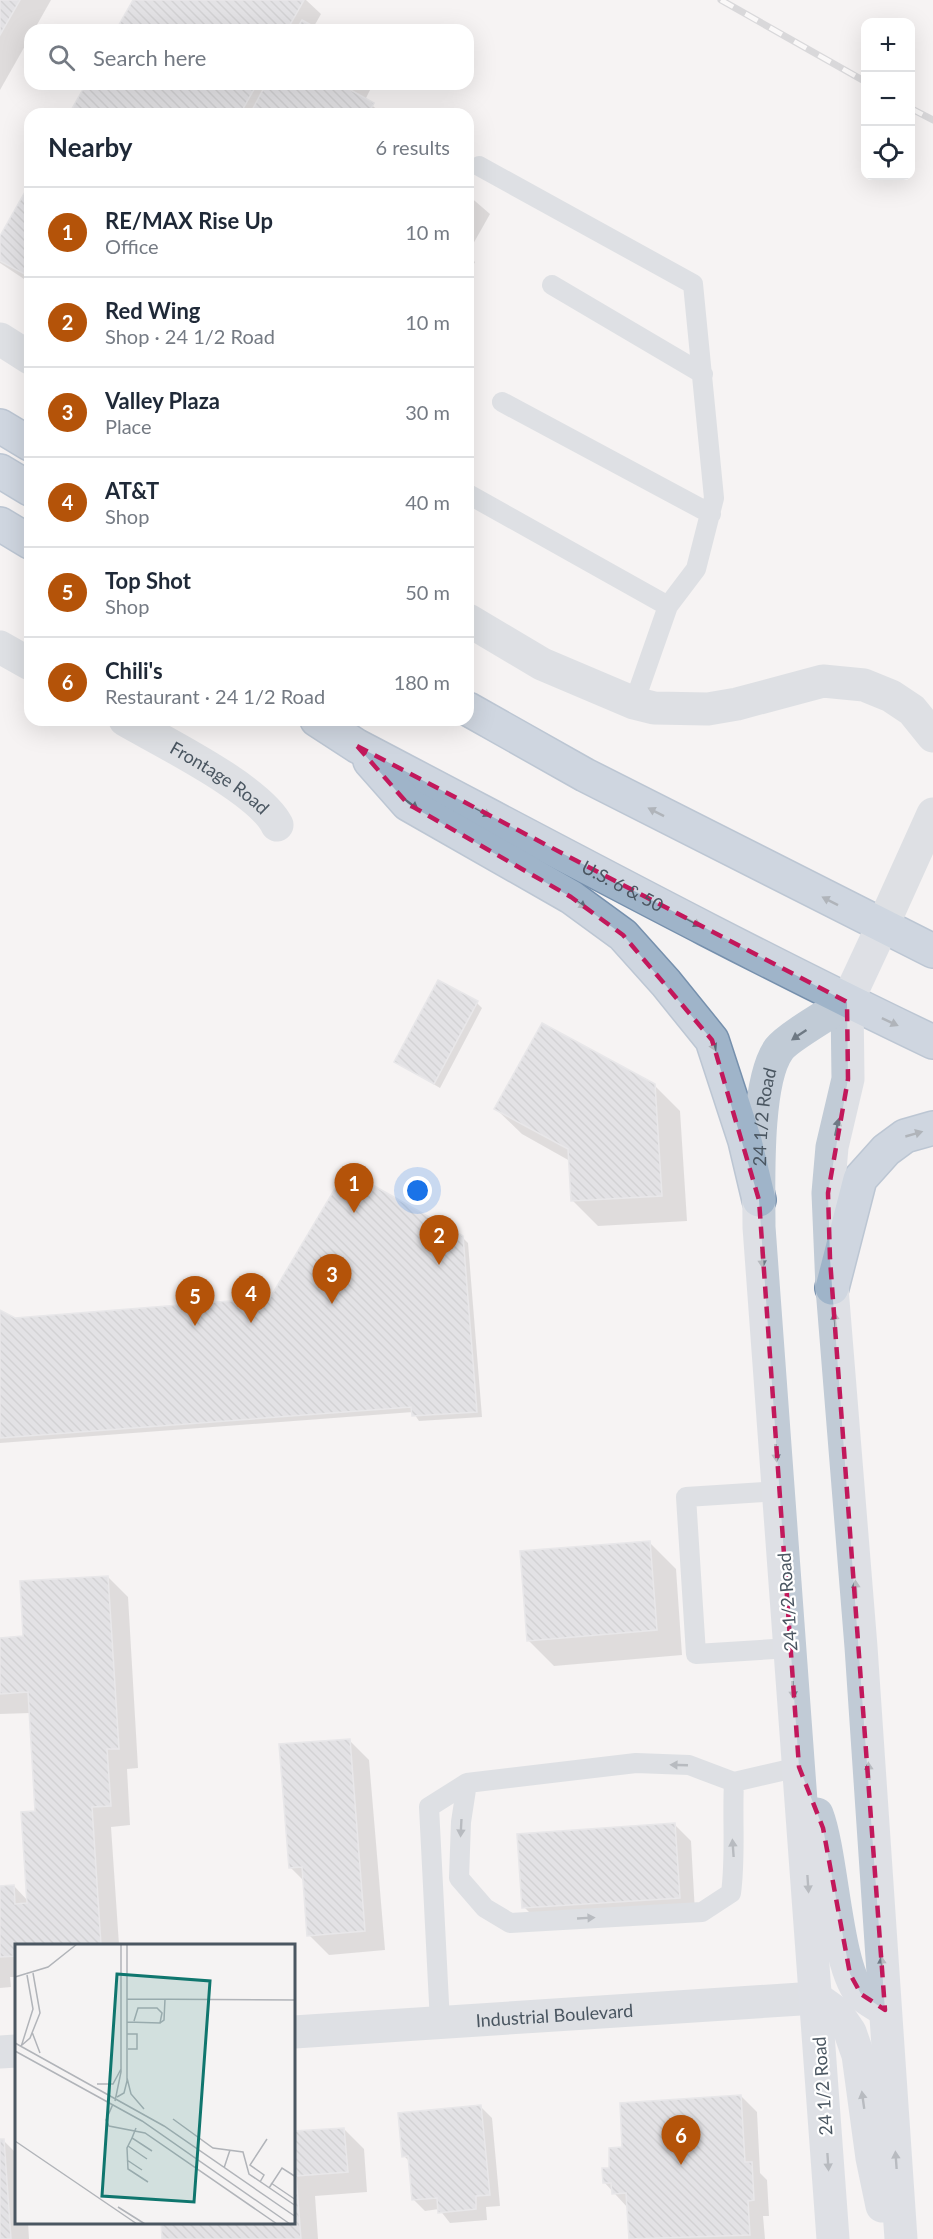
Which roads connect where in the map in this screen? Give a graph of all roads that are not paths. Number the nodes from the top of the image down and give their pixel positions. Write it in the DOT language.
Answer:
graph roads {
  1 [pos="479,166"];
  2 [pos="552,285"];
  3 [pos="0,339"];
  4 [pos="24,354"];
  5 [pos="703,374"];
  6 [pos="502,402"];
  7 [pos="0,426"];
  8 [pos="24,440"];
  9 [pos="0,471"];
  10 [pos="24,485"];
  11 [pos="474,497"];
  12 [pos="711,513"];
  13 [pos="0,524"];
  14 [pos="24,538"];
  15 [pos="669,606"];
  16 [pos="474,624"];
  17 [pos="0,647"];
  18 [pos="24,661"];
  19 [pos="634,703"];
  20 [pos="474,712"];
  21 [pos="135,726"];
  22 [pos="326,726"];
  23 [pos="933,736"];
  24 [pos="357,746"];
  25 [pos="933,814"];
  26 [pos="277,825"];
  27 [pos="882,927"];
  28 [pos="933,951"];
  29 [pos="847,1002"];
  30 [pos="933,1042"];
  31 [pos="933,1128"];
  32 [pos="759,1200"];
  33 [pos="832,1288"];
  34 [pos="779,1491"];
  35 [pos="790,1648"];
  36 [pos="799,1767"];
  37 [pos="734,1782"];
  38 [pos="467,1783"];
  39 [pos="816,1998"];
  40 [pos="885,2010"];
  41 [pos="440,2023"];
  42 [pos="296,2032"];
  43 [pos="15,2051"];
  44 [pos="0,2052"];
  45 [pos="834,2239"];
  46 [pos="894,2239"];
  47 [pos="901,2239"];
  1 -- 5 [label="lane"];
  2 -- 5 [label="lane"];
  3 -- 4 [label="street"];
  5 -- 12 [label="lane"];
  6 -- 12 [label="lane"];
  7 -- 8 [label="highway"];
  9 -- 10 [label="highway"];
  11 -- 15 [label="lane"];
  12 -- 15 [label="lane"];
  13 -- 14 [label="highway"];
  15 -- 19 [label="lane"];
  16 -- 19 [label="street"];
  17 -- 18 [label="street"];
  19 -- 23 [label="street"];
  27 -- 20 [label="highway, one-way"];
  21 -- 26 [label="street, Frontage Road"];
  22 -- 24 [label="highway, U.S. 6 & 50"];
  24 -- 29 [label="highway, U.S. 6 & 50, one-way"];
  24 -- 32 [label="highway, one-way"];
  25 -- 27 [label="street"];
  27 -- 28 [label="highway"];
  27 -- 29 [label="main road"];
  29 -- 30 [label="highway, U.S. 6 & 50, one-way"];
  29 -- 32 [label="main road, 24 1/2 Road, one-way"];
  33 -- 29 [label="main road, one-way"];
  33 -- 31 [label="highway, one-way"];
  32 -- 34 [label="main road, 24 1/2 Road, one-way"];
  40 -- 33 [label="main road, one-way"];
  34 -- 35 [label="main road, 24 1/2 Road"];
  34 -- 35 [label="lane"];
  35 -- 36 [label="main road, 24 1/2 Road, one-way"];
  36 -- 37 [label="lane"];
  36 -- 39 [label="main road, 24 1/2 Road, one-way"];
  36 -- 40 [label="main road"];
  37 -- 38 [label="lane, one-way"];
  38 -- 37 [label="lane, one-way"];
  38 -- 41 [label="lane"];
  39 -- 41 [label="street, Industrial Boulevard"];
  39 -- 45 [label="main road, 24 1/2 Road, one-way"];
  46 -- 39 [label="main road, one-way"];
  47 -- 40 [label="main road, one-way"];
  41 -- 42 [label="street, Industrial Boulevard"];
  43 -- 44 [label="street"];
}
